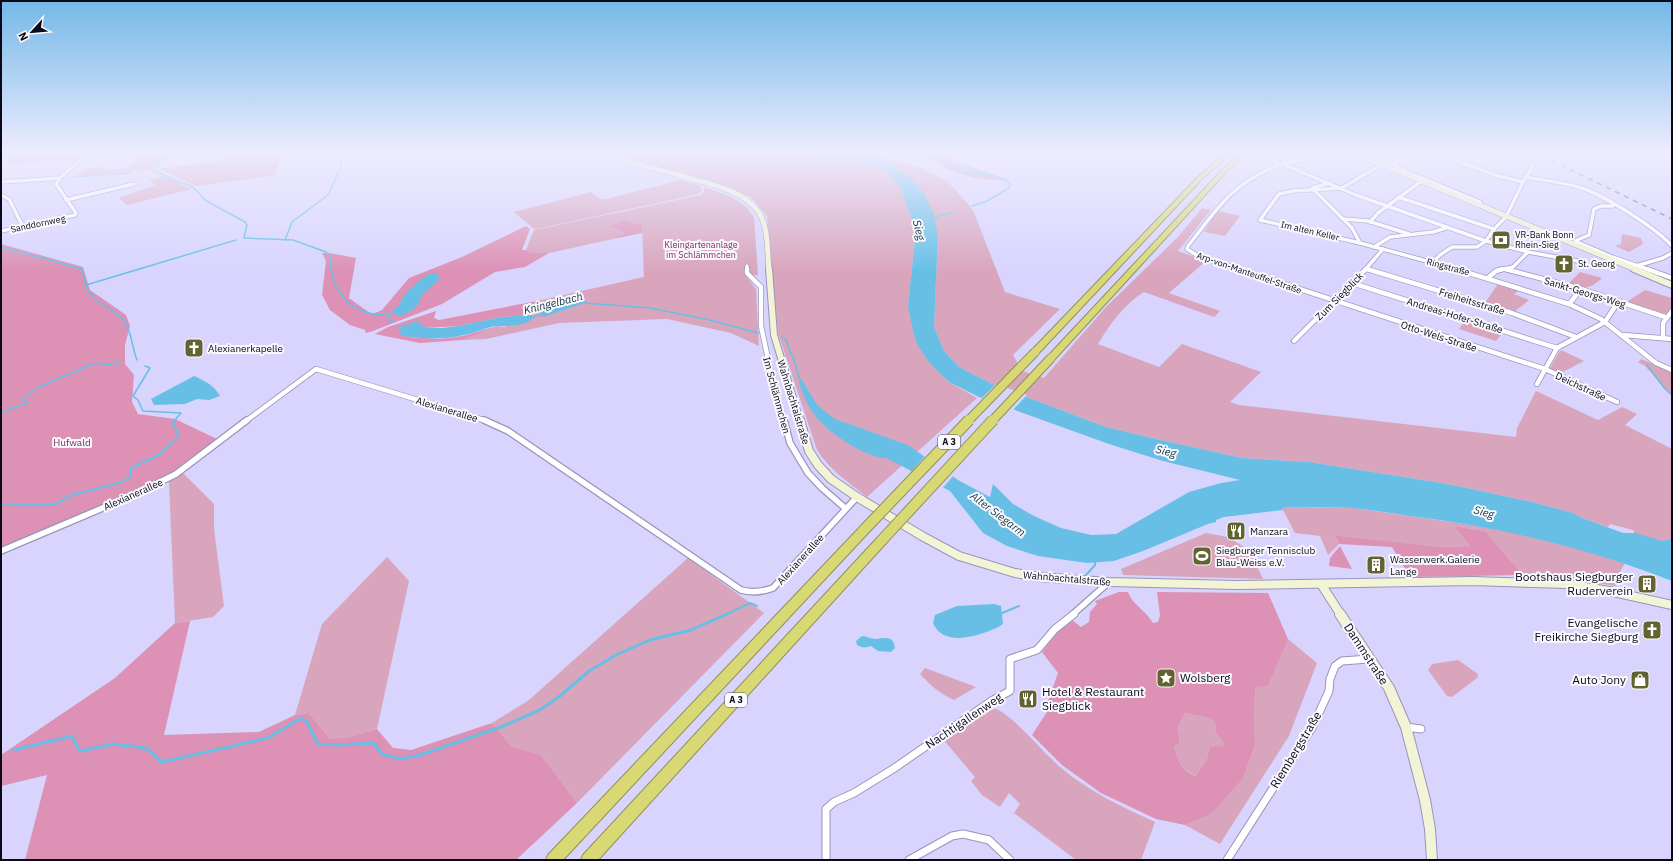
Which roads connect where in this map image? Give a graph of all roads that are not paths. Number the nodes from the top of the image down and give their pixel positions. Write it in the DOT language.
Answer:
graph roads {
  1 [pos="61,192"];
  2 [pos="99,192"];
  3 [pos="730,192"];
  4 [pos="1187,192"];
  5 [pos="1205,192"];
  6 [pos="1230,192"];
  7 [pos="1295,192"];
  8 [pos="1316,192"];
  9 [pos="1352,192"];
  10 [pos="1405,192"];
  11 [pos="1449,192"];
  12 [pos="1456,192"];
  13 [pos="1518,192"];
  14 [pos="1588,192"];
  15 [pos="1,195"];
  16 [pos="1398,197"];
  17 [pos="66,200"];
  18 [pos="1480,202"];
  19 [pos="1388,205"];
  20 [pos="1613,206"];
  21 [pos="1506,216"];
  22 [pos="1343,219"];
  23 [pos="1370,222"];
  24 [pos="23,227"];
  25 [pos="1446,228"];
  26 [pos="1494,230"];
  27 [pos="1,231"];
  28 [pos="1410,234"];
  29 [pos="1486,241"];
  30 [pos="1360,243"];
  31 [pos="1672,246"];
  32 [pos="1374,247"];
  33 [pos="1383,249"];
  34 [pos="1528,252"];
  35 [pos="1672,253"];
  36 [pos="1583,262"];
  37 [pos="1432,263"];
  38 [pos="747,266"];
  39 [pos="1636,266"];
  40 [pos="1630,268"];
  41 [pos="1366,269"];
  42 [pos="1504,269"];
  43 [pos="1488,278"];
  44 [pos="1672,278"];
  45 [pos="1352,283"];
  46 [pos="1672,285"];
  47 [pos="1582,289"];
  48 [pos="1334,302"];
  49 [pos="1618,302"];
  50 [pos="1569,304"];
  51 [pos="1672,310"];
  52 [pos="1665,317"];
  53 [pos="1605,322"];
  54 [pos="1622,335"];
  55 [pos="1576,337"];
  56 [pos="1663,338"];
  57 [pos="1672,340"];
  58 [pos="1294,341"];
  59 [pos="1557,348"];
  60 [pos="1545,369"];
  61 [pos="1672,370"];
  62 [pos="1537,384"];
  63 [pos="1617,402"];
  64 [pos="857,497"];
  65 [pos="845,508"];
  66 [pos="1,551"];
  67 [pos="1109,582"];
  68 [pos="1321,584"];
  69 [pos="1672,606"];
  70 [pos="1370,659"];
  71 [pos="1406,727"];
  72 [pos="1421,729"];
  73 [pos="552,860"];
  74 [pos="588,860"];
  75 [pos="826,860"];
  76 [pos="909,860"];
  77 [pos="1010,860"];
  78 [pos="1227,860"];
  79 [pos="1432,860"];
  1 -- 17 [label="street"];
  2 -- 17 [label="street"];
  3 -- 64 [label="main road, Wahnbachtalstraße"];
  4 -- 73 [label="highway, A 3, bridge"];
  5 -- 74 [label="highway, A 3, bridge"];
  6 -- 48 [label="street, Arp-von-Manteuffel-Straße, bridge"];
  7 -- 30 [label="street, Im alten Keller"];
  8 -- 22 [label="street"];
  9 -- 19 [label="street"];
  10 -- 16 [label="street"];
  11 -- 21 [label="main road"];
  12 -- 18 [label="street"];
  13 -- 21 [label="street"];
  14 -- 20 [label="street"];
  15 -- 24 [label="street"];
  16 -- 19 [label="street"];
  16 -- 26 [label="street"];
  17 -- 24 [label="street, Sanddornweg"];
  19 -- 23 [label="street"];
  19 -- 25 [label="street"];
  20 -- 31 [label="street"];
  20 -- 39 [label="street"];
  21 -- 26 [label="street"];
  21 -- 40 [label="main road"];
  22 -- 23 [label="street"];
  22 -- 30 [label="street"];
  23 -- 28 [label="street"];
  24 -- 27 [label="street, Sanddornweg"];
  25 -- 28 [label="street"];
  25 -- 29 [label="street"];
  26 -- 29 [label="street"];
  28 -- 32 [label="street"];
  29 -- 34 [label="street"];
  29 -- 37 [label="street"];
  30 -- 32 [label="street, Ringstraße"];
  32 -- 33 [label="street, Ringstraße"];
  33 -- 37 [label="street, Ringstraße"];
  33 -- 41 [label="street, Zum Siegblick"];
  34 -- 36 [label="street"];
  34 -- 42 [label="street"];
  35 -- 39 [label="street"];
  37 -- 43 [label="street, Ringstraße"];
  38 -- 65 [label="street, Im Schlämmchen"];
  39 -- 40 [label="street"];
  39 -- 44 [label="street"];
  40 -- 46 [label="main road"];
  41 -- 45 [label="street, Zum Siegblick"];
  41 -- 55 [label="street, Freiheitsstraße"];
  42 -- 43 [label="street"];
  42 -- 47 [label="street, Sankt-Georgs-Weg"];
  43 -- 50 [label="street, Ringstraße"];
  45 -- 48 [label="street, Zum Siegblick"];
  45 -- 59 [label="street, Andreas-Hofer-Straße"];
  47 -- 49 [label="street, Sankt-Georgs-Weg"];
  47 -- 50 [label="street"];
  48 -- 58 [label="street, Zum Siegblick"];
  48 -- 60 [label="street, Otto-Wels-Straße"];
  49 -- 52 [label="street, Sankt-Georgs-Weg"];
  49 -- 53 [label="street"];
  50 -- 53 [label="street, Ringstraße"];
  51 -- 52 [label="street"];
  52 -- 56 [label="street"];
  53 -- 54 [label="street, Ringstraße"];
  53 -- 55 [label="street"];
  54 -- 56 [label="street"];
  54 -- 61 [label="street, Ringstraße"];
  55 -- 59 [label="street"];
  56 -- 57 [label="street"];
  59 -- 60 [label="street, Deichstraße"];
  60 -- 62 [label="street, Deichstraße"];
  60 -- 63 [label="street, Deichstraße"];
  64 -- 65 [label="street, Alexianerallee"];
  64 -- 67 [label="main road, Wahnbachtalstraße"];
  65 -- 66 [label="street, Alexianerallee"];
  67 -- 68 [label="main road, Wahnbachtalstraße"];
  67 -- 75 [label="street, Nachtigallenweg"];
  68 -- 69 [label="main road, Wahnbachtalstraße"];
  68 -- 70 [label="main road, Dammstraße"];
  70 -- 71 [label="main road, Dammstraße"];
  70 -- 78 [label="street, Riembergstraße"];
  71 -- 72 [label="street"];
  71 -- 79 [label="main road, Dammstraße"];
  76 -- 77 [label="street"];
}
